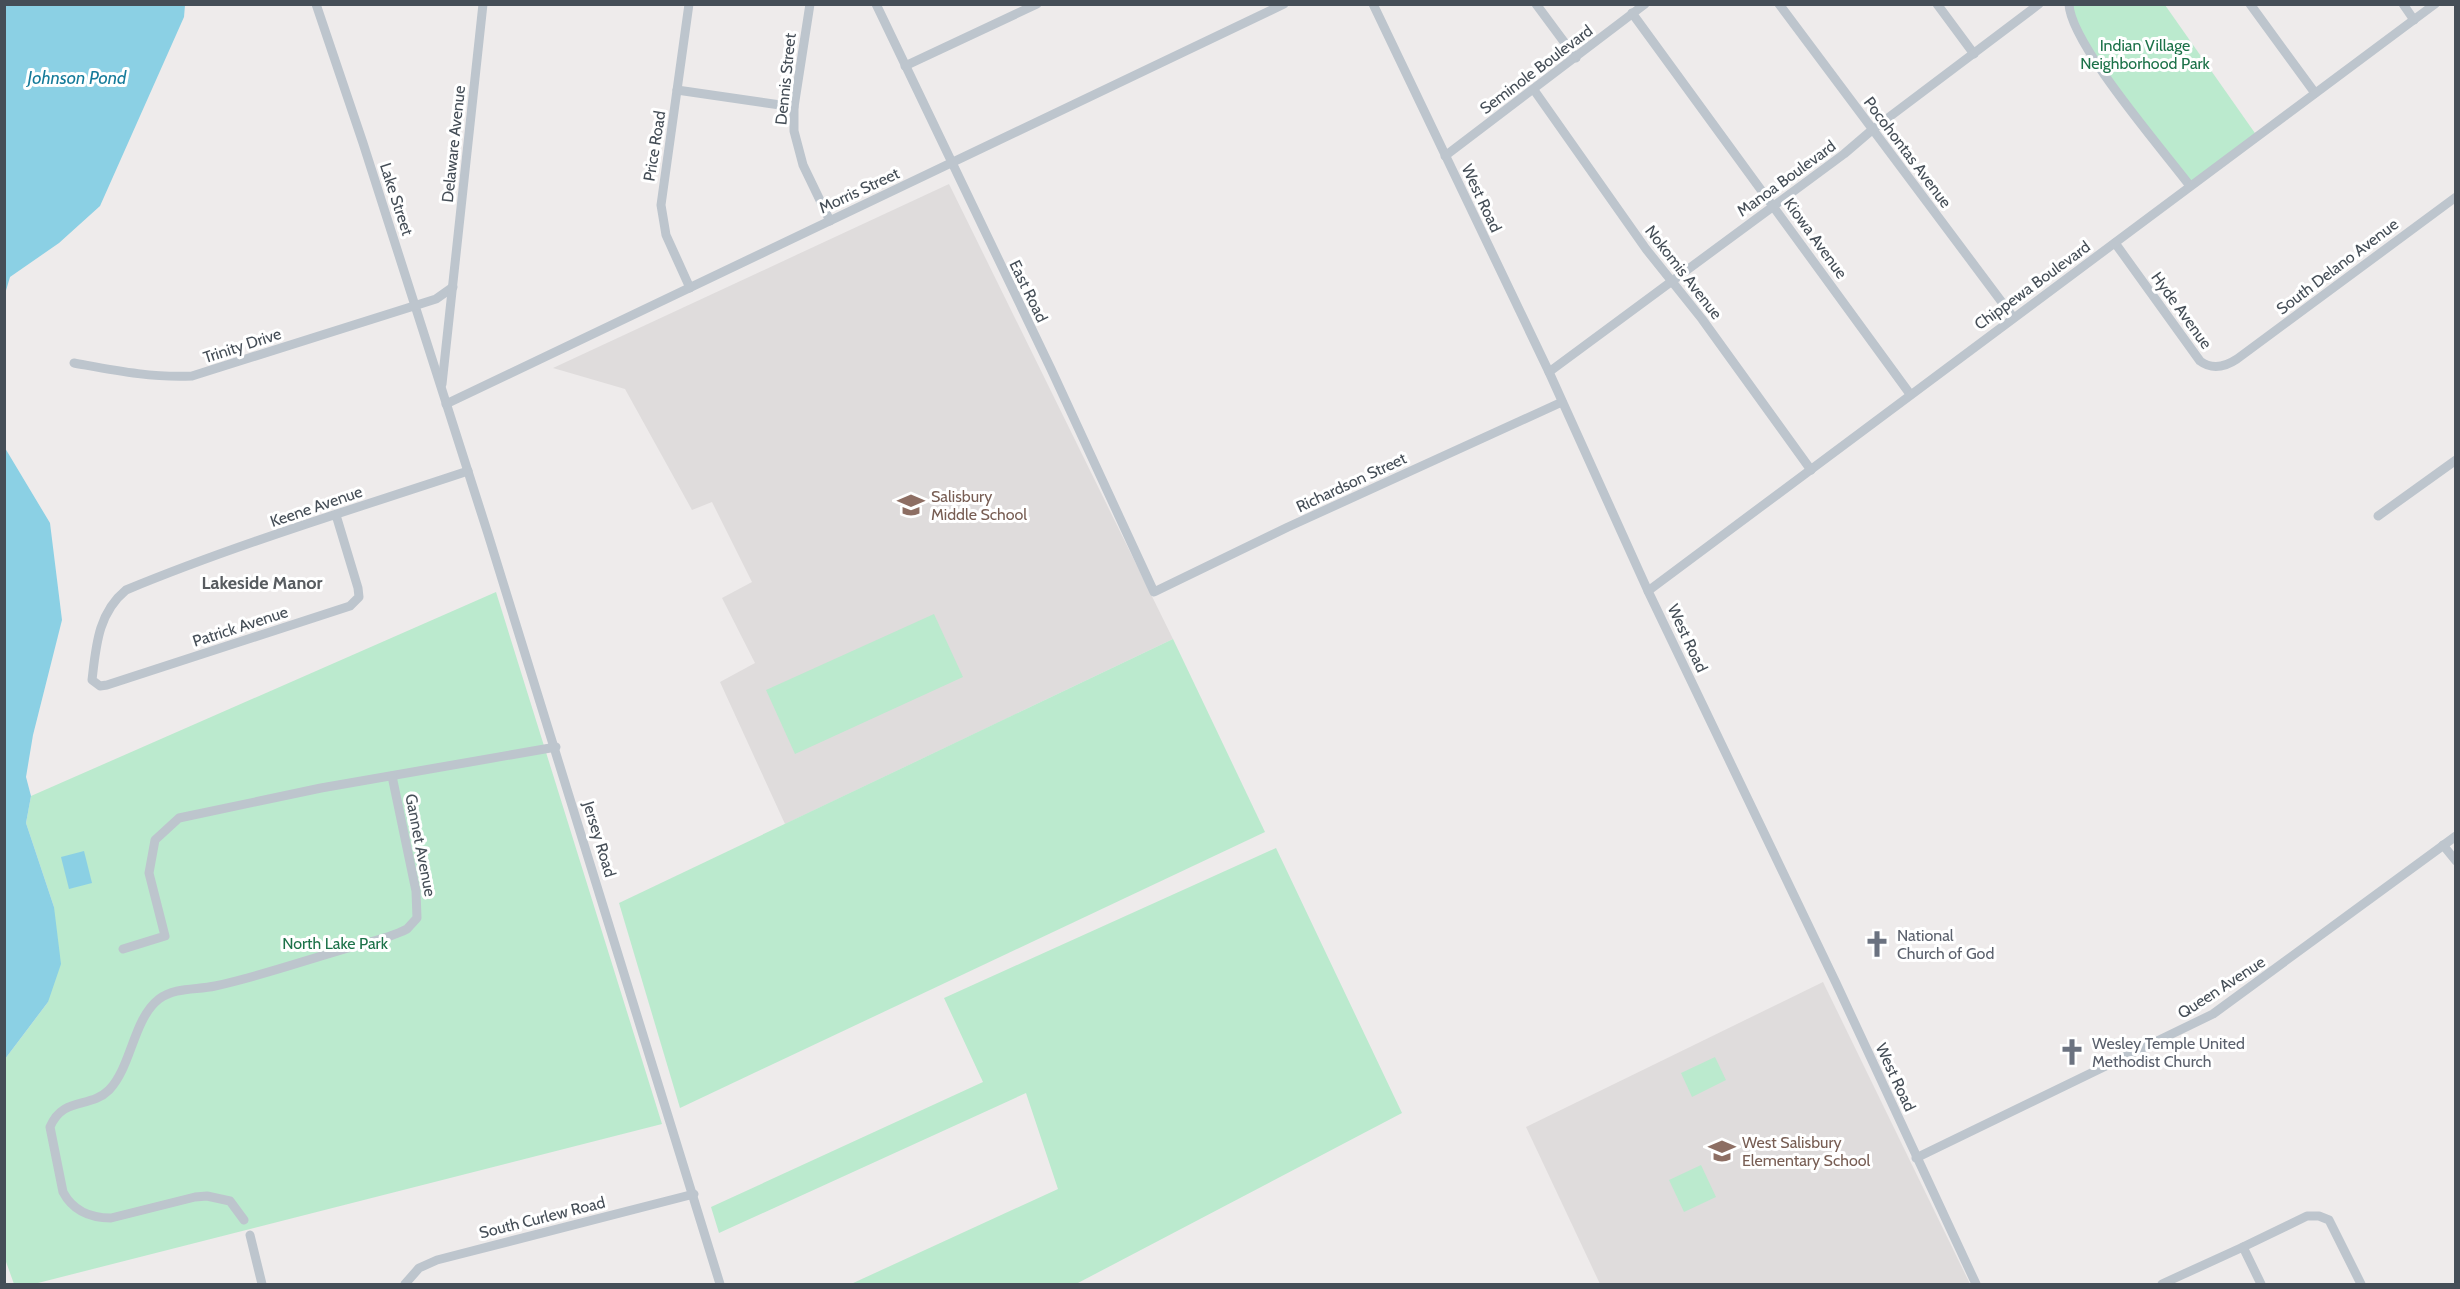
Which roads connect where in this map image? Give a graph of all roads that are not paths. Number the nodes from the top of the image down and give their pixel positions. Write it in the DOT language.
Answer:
graph roads {
  1 [pos="316,4"];
  2 [pos="483,4"];
  3 [pos="689,4"];
  4 [pos="810,4"];
  5 [pos="876,4"];
  6 [pos="1037,4"];
  7 [pos="1284,4"];
  8 [pos="1372,4"];
  9 [pos="1536,4"];
  10 [pos="1645,4"];
  11 [pos="1779,4"];
  12 [pos="1937,4"];
  13 [pos="2039,4"];
  14 [pos="2069,4"];
  15 [pos="2250,4"];
  16 [pos="2403,4"];
  17 [pos="2435,4"];
  18 [pos="1632,13"];
  19 [pos="2414,20"];
  20 [pos="1974,54"];
  21 [pos="1576,58"];
  22 [pos="905,66"];
  23 [pos="677,90"];
  24 [pos="1534,90"];
  25 [pos="2315,93"];
  26 [pos="794,107"];
  27 [pos="1872,130"];
  28 [pos="1445,156"];
  29 [pos="952,162"];
  30 [pos="2190,186"];
  31 [pos="2456,197"];
  32 [pos="1773,205"];
  33 [pos="830,221"];
  34 [pos="2115,243"];
  35 [pos="1672,282"];
  36 [pos="453,287"];
  37 [pos="690,288"];
  38 [pos="414,305"];
  39 [pos="2013,317"];
  40 [pos="2237,359"];
  41 [pos="74,363"];
  42 [pos="1549,372"];
  43 [pos="442,388"];
  44 [pos="1910,394"];
  45 [pos="1562,402"];
  46 [pos="446,404"];
  47 [pos="2456,460"];
  48 [pos="1811,470"];
  49 [pos="468,471"];
  50 [pos="336,515"];
  51 [pos="2378,516"];
  52 [pos="1648,591"];
  53 [pos="1154,592"];
  54 [pos="100,686"];
  55 [pos="556,747"];
  56 [pos="392,776"];
  57 [pos="2456,836"];
  58 [pos="2443,845"];
  59 [pos="2456,861"];
  60 [pos="123,949"];
  61 [pos="1916,1158"];
  62 [pos="694,1194"];
  63 [pos="243,1220"];
  64 [pos="250,1235"];
  65 [pos="2243,1247"];
  66 [pos="262,1284"];
  67 [pos="405,1284"];
  68 [pos="720,1284"];
  69 [pos="1976,1284"];
  70 [pos="2162,1284"];
  71 [pos="2261,1284"];
  72 [pos="2361,1284"];
  1 -- 38 [label="street, Lake Street"];
  2 -- 36 [label="street, Delaware Avenue"];
  3 -- 23 [label="street, Price Road"];
  4 -- 26 [label="street, Dennis Street"];
  5 -- 22 [label="street, East Road"];
  6 -- 22 [label="street"];
  7 -- 29 [label="street, Morris Street"];
  8 -- 28 [label="street, West Road"];
  9 -- 21 [label="street"];
  10 -- 18 [label="street, Seminole Boulevard"];
  11 -- 27 [label="street, Pocohontas Avenue"];
  12 -- 20 [label="street"];
  13 -- 20 [label="street, Manoa Boulevard"];
  14 -- 30 [label="street"];
  15 -- 25 [label="street"];
  16 -- 19 [label="street"];
  17 -- 19 [label="street, Chippewa Boulevard"];
  18 -- 21 [label="street, Seminole Boulevard"];
  18 -- 32 [label="street, Kiowa Avenue"];
  19 -- 25 [label="street, Chippewa Boulevard"];
  20 -- 27 [label="street, Manoa Boulevard"];
  21 -- 24 [label="street, Seminole Boulevard"];
  22 -- 29 [label="street, East Road"];
  23 -- 26 [label="street"];
  23 -- 37 [label="street, Price Road"];
  24 -- 28 [label="street, Seminole Boulevard"];
  24 -- 35 [label="street, Nokomis Avenue"];
  25 -- 30 [label="street, Chippewa Boulevard"];
  26 -- 33 [label="street, Dennis Street"];
  27 -- 32 [label="street, Manoa Boulevard"];
  27 -- 39 [label="street, Pocohontas Avenue"];
  28 -- 42 [label="street, West Road"];
  29 -- 33 [label="street, Morris Street"];
  29 -- 53 [label="street, East Road"];
  30 -- 34 [label="street, Chippewa Boulevard"];
  31 -- 40 [label="street, South Delano Avenue"];
  32 -- 35 [label="street, Manoa Boulevard"];
  32 -- 44 [label="street, Kiowa Avenue"];
  33 -- 37 [label="street, Morris Street"];
  34 -- 39 [label="street, Chippewa Boulevard"];
  34 -- 40 [label="street, Hyde Avenue"];
  35 -- 42 [label="street, Manoa Boulevard"];
  35 -- 48 [label="street, Nokomis Avenue"];
  36 -- 38 [label="street"];
  36 -- 43 [label="street, Delaware Avenue"];
  37 -- 46 [label="street, Morris Street"];
  38 -- 41 [label="street, Trinity Drive"];
  38 -- 43 [label="street, Lake Street"];
  39 -- 44 [label="street, Chippewa Boulevard"];
  42 -- 45 [label="street, West Road"];
  43 -- 46 [label="street, Lake Street"];
  44 -- 48 [label="street, Chippewa Boulevard"];
  45 -- 52 [label="street, West Road"];
  45 -- 53 [label="street, Richardson Street"];
  46 -- 49 [label="street, Jersey Road"];
  47 -- 51 [label="street"];
  48 -- 52 [label="street, Chippewa Boulevard"];
  49 -- 50 [label="street, Keene Avenue"];
  49 -- 55 [label="street, Jersey Road"];
  50 -- 54 [label="street, Keene Avenue"];
  50 -- 54 [label="street, Patrick Avenue"];
  52 -- 61 [label="street, West Road"];
  55 -- 56 [label="street"];
  55 -- 62 [label="street, Jersey Road"];
  56 -- 60 [label="street"];
  56 -- 63 [label="street, Gannet Avenue"];
  57 -- 58 [label="street, Queen Avenue"];
  58 -- 59 [label="street"];
  58 -- 61 [label="street, Queen Avenue"];
  61 -- 69 [label="street, West Road"];
  62 -- 67 [label="street, South Curlew Road"];
  62 -- 68 [label="street, Jersey Road"];
  64 -- 66 [label="street"];
  65 -- 70 [label="street"];
  65 -- 71 [label="street"];
  65 -- 72 [label="street"];
}
